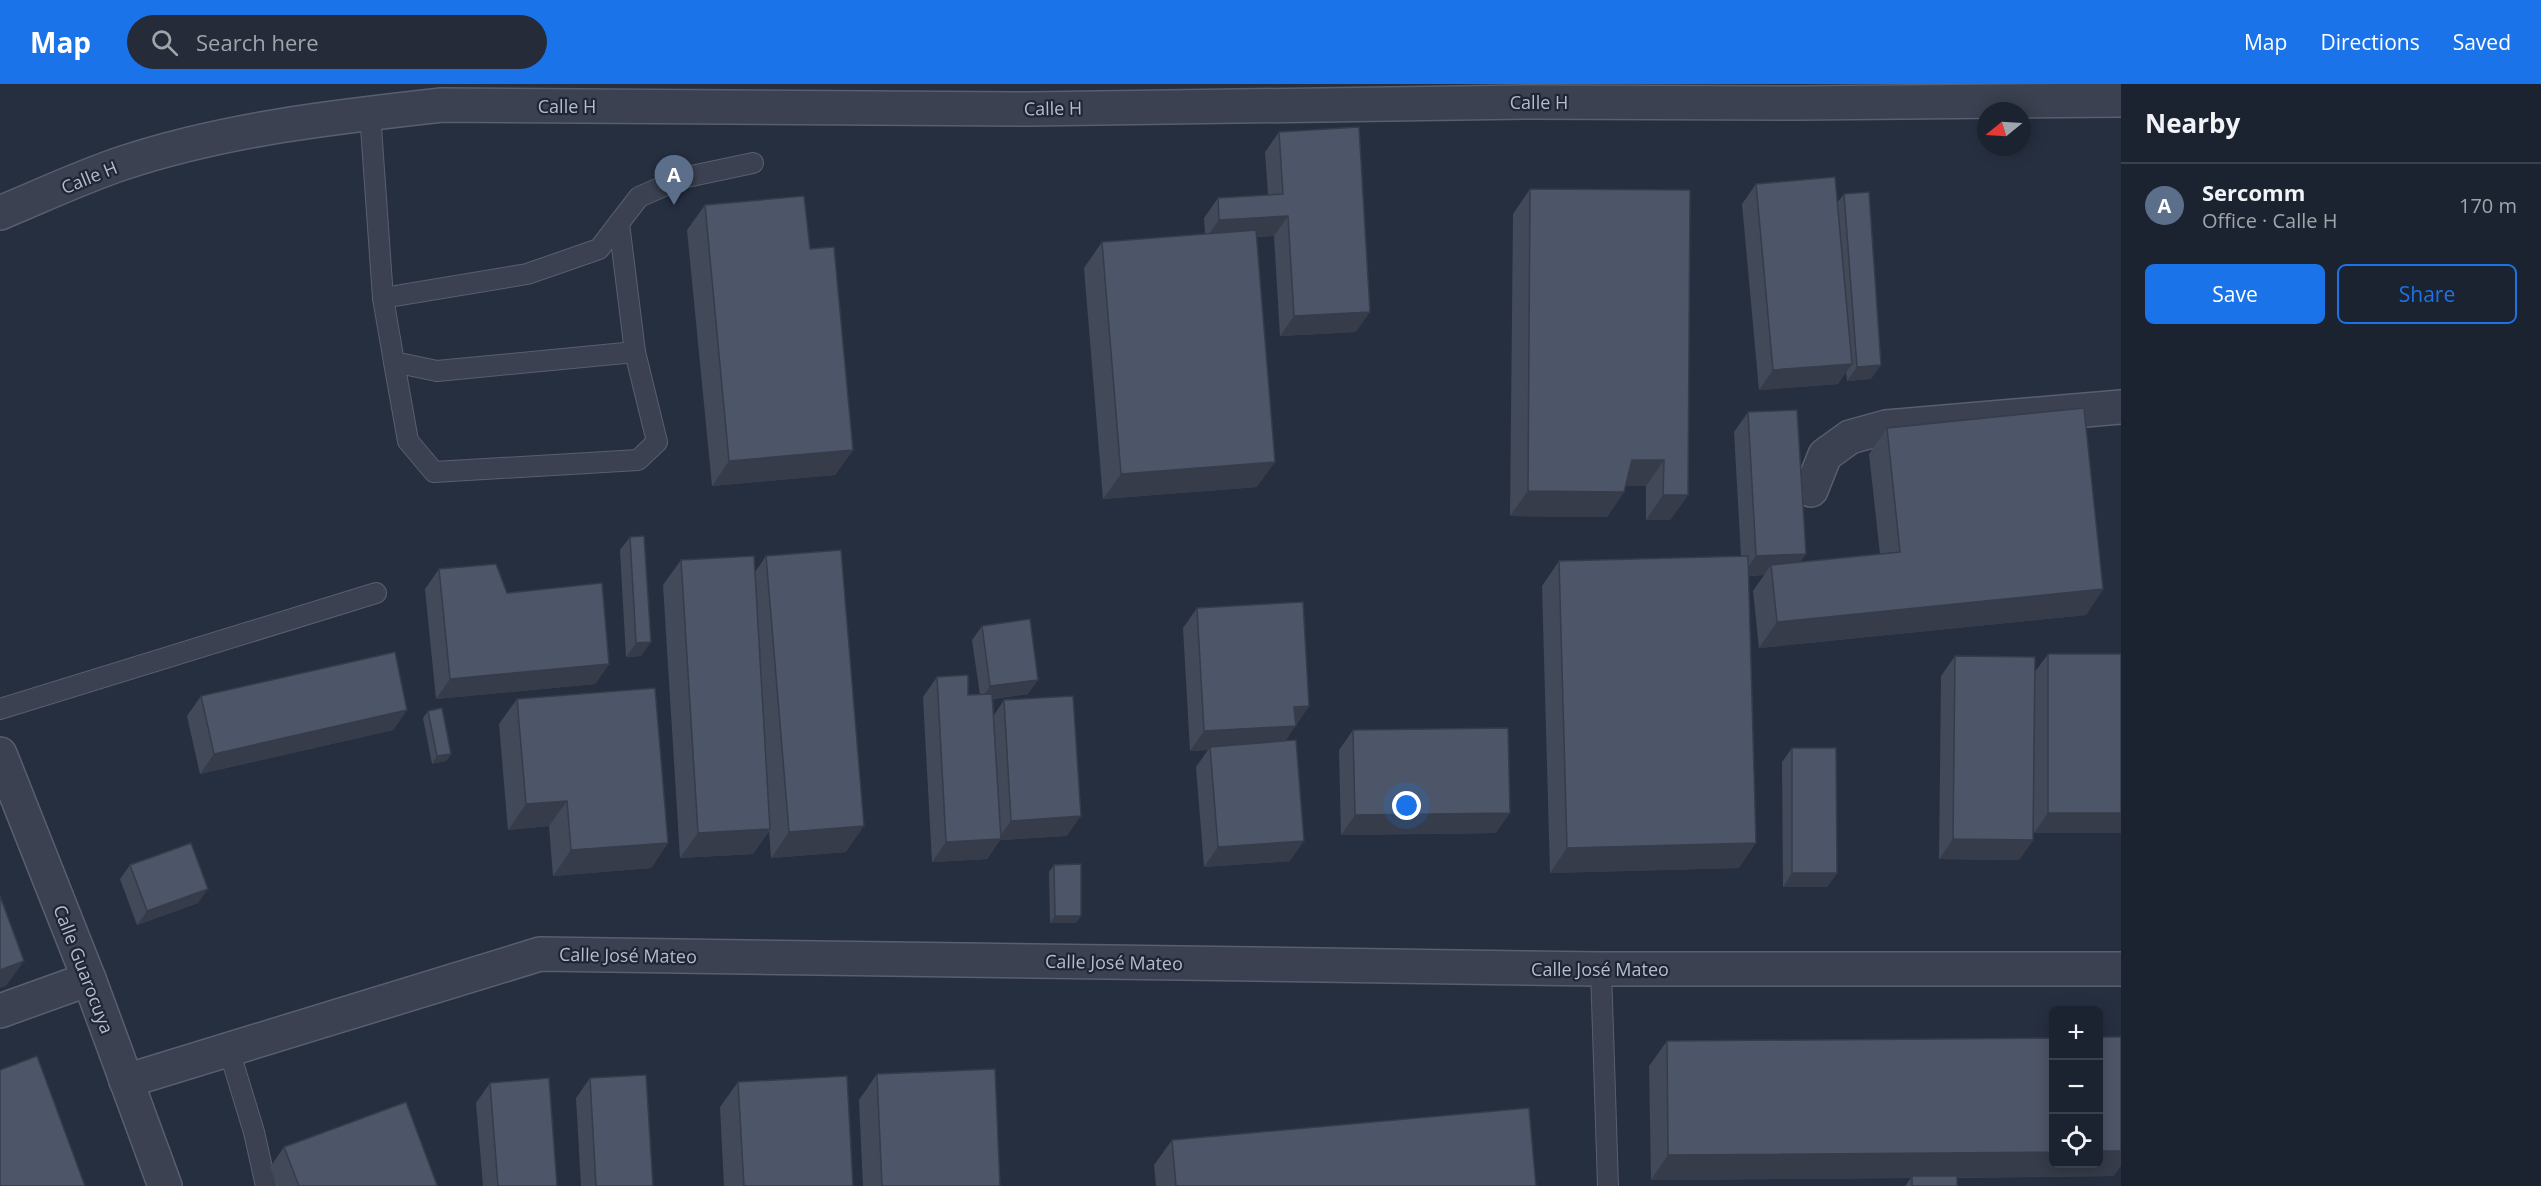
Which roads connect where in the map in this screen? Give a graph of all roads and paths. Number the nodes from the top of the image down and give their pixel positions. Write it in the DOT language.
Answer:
graph roads {
  1 [pos="2121,100"];
  2 [pos="370,113"];
  3 [pos="753,163"];
  4 [pos="0,213"];
  5 [pos="618,223"];
  6 [pos="382,298"];
  7 [pos="635,352"];
  8 [pos="394,362"];
  9 [pos="2121,407"];
  10 [pos="1811,490"];
  11 [pos="375,593"];
  12 [pos="0,709"];
  13 [pos="0,754"];
  14 [pos="1601,969"];
  15 [pos="2121,969"];
  16 [pos="89,979"];
  17 [pos="0,1011"];
  18 [pos="230,1050"];
  19 [pos="126,1081"];
  20 [pos="165,1186"];
  21 [pos="266,1186"];
  22 [pos="1608,1186"];
  1 -- 2 [label="street, Calle H"];
  2 -- 4 [label="street, Calle H"];
  2 -- 6 [label="lane"];
  3 -- 5 [label="lane"];
  5 -- 6 [label="lane"];
  5 -- 7 [label="lane"];
  6 -- 8 [label="lane"];
  7 -- 8 [label="lane"];
  7 -- 8 [label="lane"];
  9 -- 10 [label="street"];
  11 -- 12 [label="lane"];
  13 -- 16 [label="street, Calle Guarocuya"];
  14 -- 15 [label="street, Calle José Mateo"];
  14 -- 18 [label="street, Calle José Mateo"];
  14 -- 22 [label="lane"];
  16 -- 17 [label="street"];
  16 -- 19 [label="street, Calle Guarocuya"];
  18 -- 19 [label="street, Calle José Mateo"];
  18 -- 21 [label="lane"];
  19 -- 20 [label="street, Calle Guarocuya"];
}
